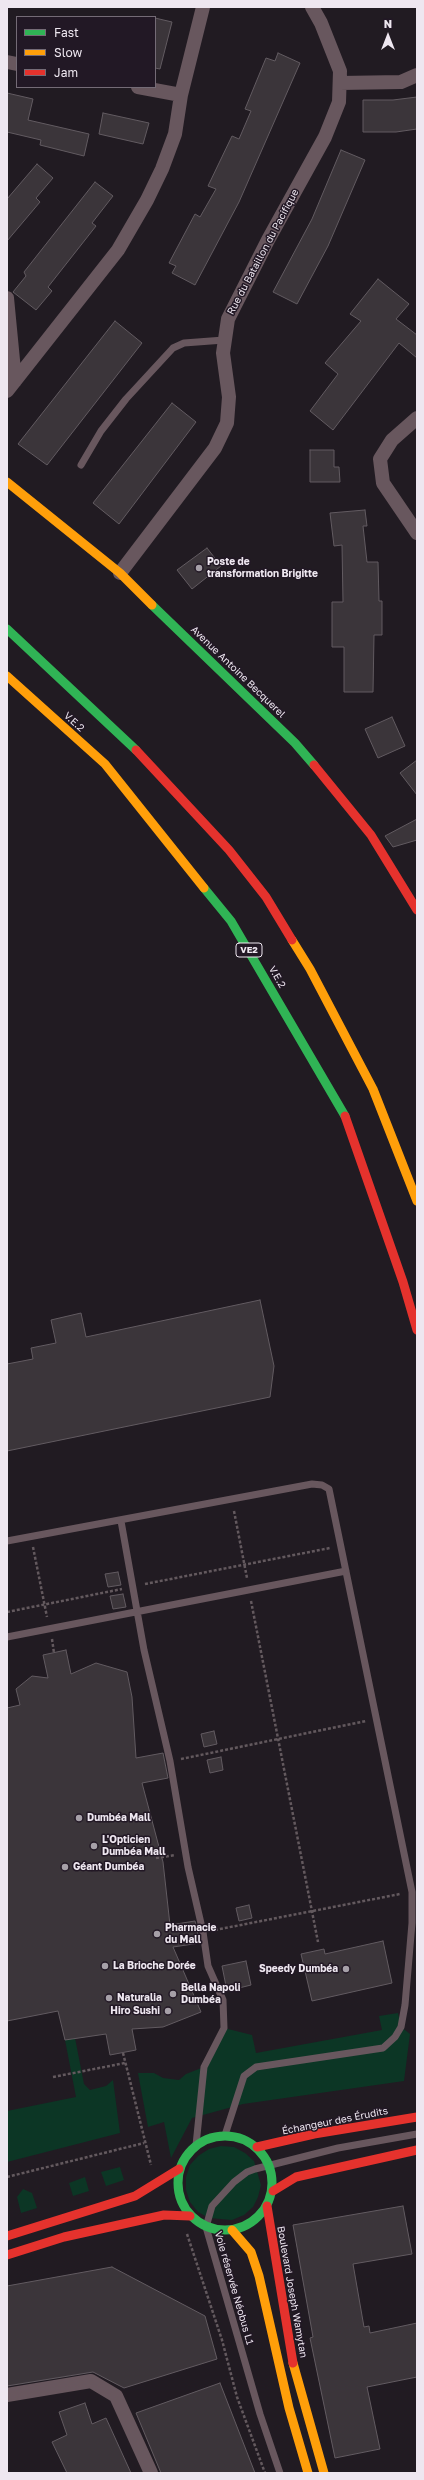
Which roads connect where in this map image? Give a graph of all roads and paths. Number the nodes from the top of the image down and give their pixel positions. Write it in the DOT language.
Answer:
graph roads {
  1 [pos="202,7"];
  2 [pos="312,7"];
  3 [pos="417,74"];
  4 [pos="340,83"];
  5 [pos="143,88"];
  6 [pos="181,95"];
  7 [pos="7,298"];
  8 [pos="224,340"];
  9 [pos="11,386"];
  10 [pos="417,418"];
  11 [pos="81,465"];
  12 [pos="7,482"];
  13 [pos="417,533"];
  14 [pos="120,573"];
  15 [pos="7,629"];
  16 [pos="7,676"];
  17 [pos="417,910"];
  18 [pos="417,1201"];
  19 [pos="417,1330"];
  20 [pos="232,1500"];
  21 [pos="121,1521"];
  22 [pos="31,1537"];
  23 [pos="7,1541"];
  24 [pos="341,1546"];
  25 [pos="244,1564"];
  26 [pos="346,1571"];
  27 [pos="133,1587"];
  28 [pos="249,1591"];
  29 [pos="44,1605"];
  30 [pos="7,1612"];
  31 [pos="137,1612"];
  32 [pos="49,1629"];
  33 [pos="7,1637"];
  34 [pos="54,1653"];
  35 [pos="376,1719"];
  36 [pos="278,1739"];
  37 [pos="170,1761"];
  38 [pos="185,1853"];
  39 [pos="156,1858"];
  40 [pos="412,1892"];
  41 [pos="312,1912"];
  42 [pos="203,1932"];
  43 [pos="318,1942"];
  44 [pos="123,2053"];
  45 [pos="125,2062"];
  46 [pos="53,2077"];
  47 [pos="417,2117"];
  48 [pos="417,2134"];
  49 [pos="225,2135"];
  50 [pos="196,2145"];
  51 [pos="257,2147"];
  52 [pos="417,2150"];
  53 [pos="270,2166"];
  54 [pos="180,2169"];
  55 [pos="7,2177"];
  56 [pos="273,2191"];
  57 [pos="267,2206"];
  58 [pos="181,2216"];
  59 [pos="190,2216"];
  60 [pos="206,2227"];
  61 [pos="232,2230"];
  62 [pos="7,2236"];
  63 [pos="7,2254"];
  64 [pos="7,2395"];
  65 [pos="151,2473"];
  66 [pos="265,2473"];
  67 [pos="280,2473"];
  68 [pos="308,2473"];
  69 [pos="324,2473"];
  1 -- 6 [label="street"];
  2 -- 4 [label="street, Rue du Bataillon du Pacifique"];
  3 -- 4 [label="street"];
  4 -- 8 [label="street, Rue du Bataillon du Pacifique"];
  5 -- 6 [label="street"];
  6 -- 9 [label="street"];
  7 -- 9 [label="street"];
  8 -- 11 [label="lane"];
  8 -- 14 [label="street, Rue du Bataillon du Pacifique"];
  10 -- 13 [label="street"];
  12 -- 14 [label="main road, Avenue Antoine Becquerel"];
  14 -- 17 [label="main road, Avenue Antoine Becquerel"];
  15 -- 18 [label="main road"];
  16 -- 19 [label="main road, V.E.2 / VE2"];
  20 -- 21 [label="lane"];
  20 -- 24 [label="lane"];
  20 -- 25 [label="path"];
  21 -- 22 [label="lane"];
  21 -- 27 [label="lane"];
  22 -- 23 [label="lane"];
  22 -- 29 [label="path"];
  24 -- 25 [label="path"];
  24 -- 26 [label="lane"];
  25 -- 27 [label="path"];
  25 -- 28 [label="path"];
  26 -- 28 [label="lane"];
  26 -- 35 [label="lane"];
  27 -- 29 [label="path"];
  27 -- 31 [label="lane"];
  28 -- 31 [label="lane"];
  28 -- 36 [label="path"];
  29 -- 30 [label="path"];
  29 -- 32 [label="path"];
  31 -- 32 [label="lane"];
  31 -- 37 [label="lane"];
  32 -- 33 [label="lane"];
  32 -- 34 [label="path"];
  35 -- 36 [label="path"];
  35 -- 40 [label="lane"];
  36 -- 37 [label="path"];
  36 -- 41 [label="path"];
  37 -- 38 [label="lane"];
  38 -- 39 [label="path"];
  38 -- 42 [label="lane"];
  40 -- 41 [label="path"];
  40 -- 49 [label="lane"];
  41 -- 42 [label="path"];
  41 -- 43 [label="path"];
  42 -- 50 [label="lane"];
  44 -- 45 [label="path"];
  45 -- 46 [label="path"];
  45 -- 55 [label="path"];
  47 -- 51 [label="main road, Échangeur des Érudits"];
  48 -- 53 [label="lane, Voie réservée Néobus L1"];
  49 -- 50 [label="main road"];
  49 -- 51 [label="main road"];
  50 -- 54 [label="main road"];
  51 -- 53 [label="main road"];
  52 -- 56 [label="main road"];
  53 -- 56 [label="main road"];
  53 -- 60 [label="lane, Voie réservée Néobus L1"];
  54 -- 59 [label="main road"];
  54 -- 62 [label="main road"];
  56 -- 57 [label="main road"];
  57 -- 61 [label="main road"];
  57 -- 69 [label="main road, Boulevard Joseph Wamytan"];
  58 -- 59 [label="main road"];
  58 -- 63 [label="main road"];
  58 -- 66 [label="path"];
  59 -- 60 [label="main road"];
  60 -- 61 [label="main road"];
  60 -- 67 [label="lane, Voie réservée Néobus L1"];
  61 -- 68 [label="main road"];
  64 -- 65 [label="street"];
}
